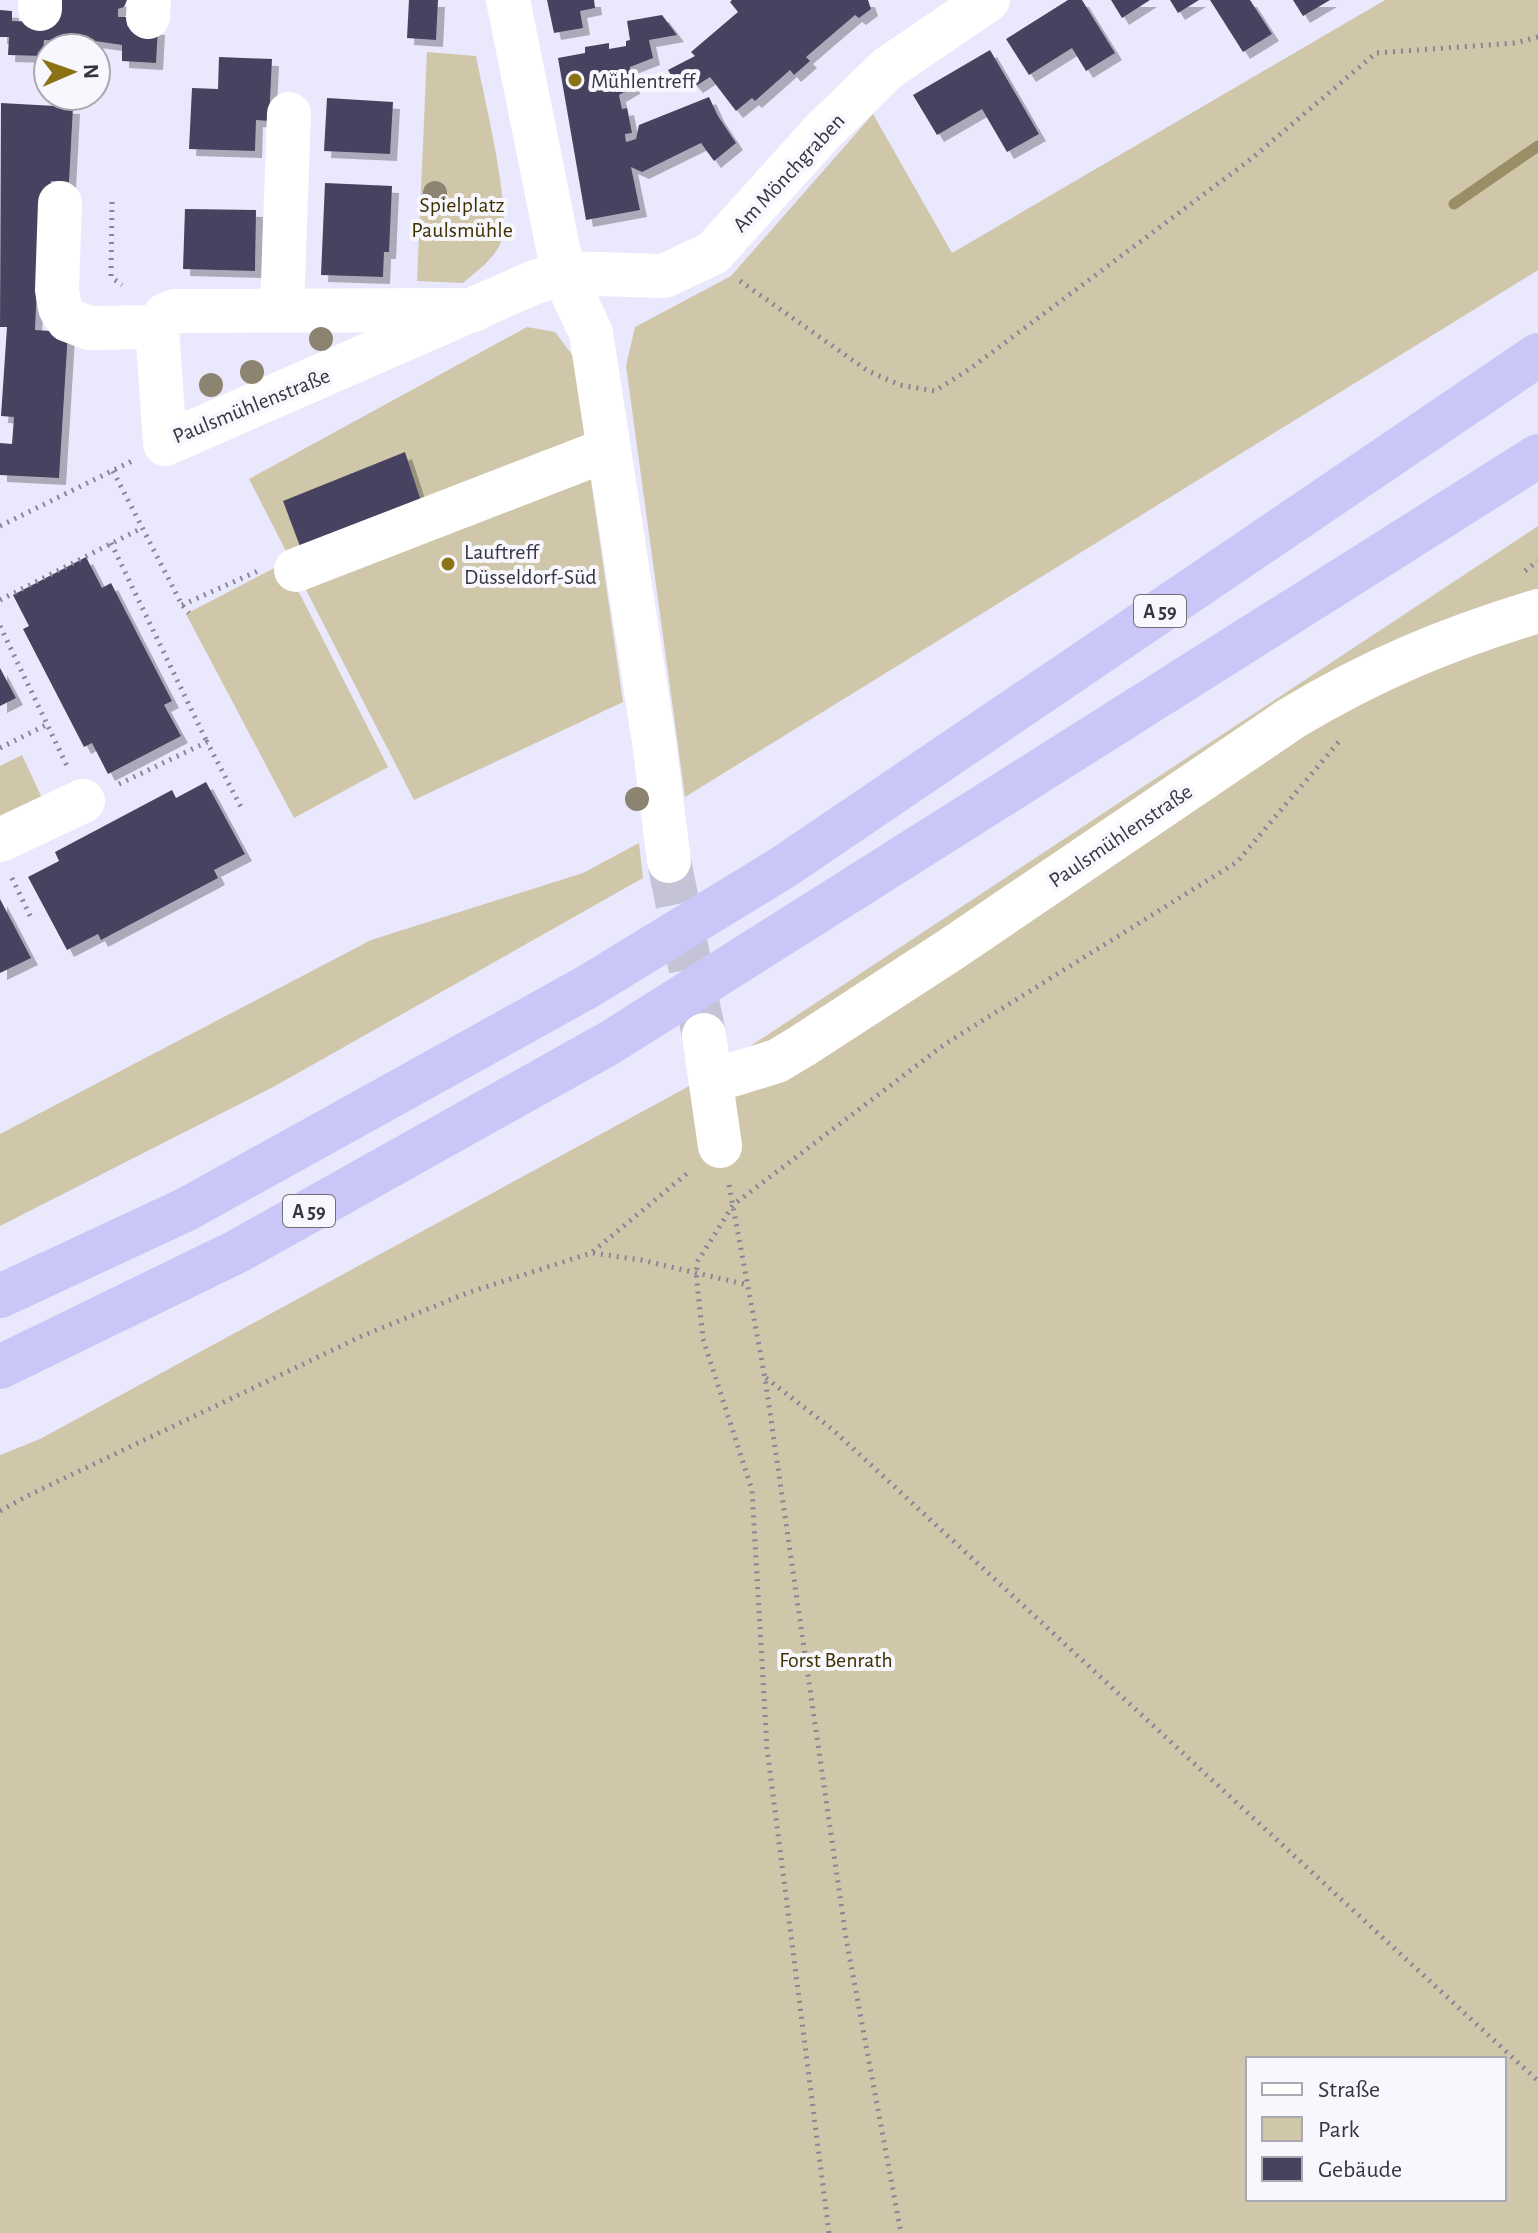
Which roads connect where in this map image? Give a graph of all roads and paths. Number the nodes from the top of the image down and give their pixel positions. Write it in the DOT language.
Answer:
graph roads {
  1 [pos="508,0"];
  2 [pos="988,0"];
  3 [pos="1538,37"];
  4 [pos="289,114"];
  5 [pos="112,202"];
  6 [pos="60,203"];
  7 [pos="713,253"];
  8 [pos="563,273"];
  9 [pos="282,309"];
  10 [pos="474,310"];
  11 [pos="161,321"];
  12 [pos="1538,355"];
  13 [pos="165,444"];
  14 [pos="609,449"];
  15 [pos="1538,456"];
  16 [pos="113,471"];
  17 [pos="0,526"];
  18 [pos="142,528"];
  19 [pos="111,543"];
  20 [pos="1538,561"];
  21 [pos="296,570"];
  22 [pos="1526,595"];
  23 [pos="0,600"];
  24 [pos="182,605"];
  25 [pos="189,613"];
  26 [pos="0,626"];
  27 [pos="48,724"];
  28 [pos="1349,730"];
  29 [pos="207,742"];
  30 [pos="0,748"];
  31 [pos="83,801"];
  32 [pos="243,811"];
  33 [pos="3,854"];
  34 [pos="669,861"];
  35 [pos="32,920"];
  36 [pos="704,1035"];
  37 [pos="712,1081"];
  38 [pos="720,1146"];
  39 [pos="733,1205"];
  40 [pos="591,1253"];
  41 [pos="696,1273"];
  42 [pos="748,1285"];
  43 [pos="0,1296"];
  44 [pos="0,1367"];
  45 [pos="765,1378"];
  46 [pos="0,1511"];
  47 [pos="1538,2081"];
  48 [pos="829,2233"];
  49 [pos="901,2233"];
  1 -- 8 [label="street"];
  2 -- 7 [label="street, Am Mönchgraben"];
  3 -- 7 [label="path"];
  4 -- 9 [label="street"];
  5 -- 11 [label="path"];
  6 -- 11 [label="street"];
  7 -- 8 [label="street, Am Mönchgraben"];
  8 -- 10 [label="street, Paulsmühlenstraße"];
  8 -- 14 [label="street"];
  9 -- 10 [label="street, Paulsmühlenstraße"];
  9 -- 11 [label="street, Paulsmühlenstraße"];
  10 -- 13 [label="street, Paulsmühlenstraße"];
  11 -- 13 [label="street, Paulsmühlenstraße"];
  12 -- 43 [label="highway, A 59"];
  13 -- 16 [label="path"];
  14 -- 21 [label="street"];
  14 -- 34 [label="street"];
  15 -- 44 [label="highway, A 59"];
  16 -- 17 [label="path"];
  16 -- 18 [label="path"];
  18 -- 19 [label="path"];
  18 -- 24 [label="path"];
  19 -- 23 [label="path"];
  19 -- 29 [label="path"];
  20 -- 22 [label="path"];
  21 -- 24 [label="path"];
  22 -- 37 [label="street, Paulsmühlenstraße"];
  24 -- 25 [label="path"];
  26 -- 27 [label="path"];
  27 -- 30 [label="path"];
  27 -- 31 [label="path"];
  28 -- 39 [label="path"];
  29 -- 31 [label="path"];
  29 -- 32 [label="path"];
  31 -- 33 [label="street"];
  33 -- 35 [label="path"];
  36 -- 37 [label="street"];
  37 -- 38 [label="street"];
  38 -- 39 [label="path"];
  38 -- 40 [label="path"];
  39 -- 41 [label="path"];
  39 -- 42 [label="path"];
  40 -- 41 [label="path"];
  40 -- 46 [label="path"];
  41 -- 42 [label="path"];
  41 -- 48 [label="path"];
  42 -- 45 [label="path"];
  45 -- 47 [label="path"];
  45 -- 49 [label="path"];
}
